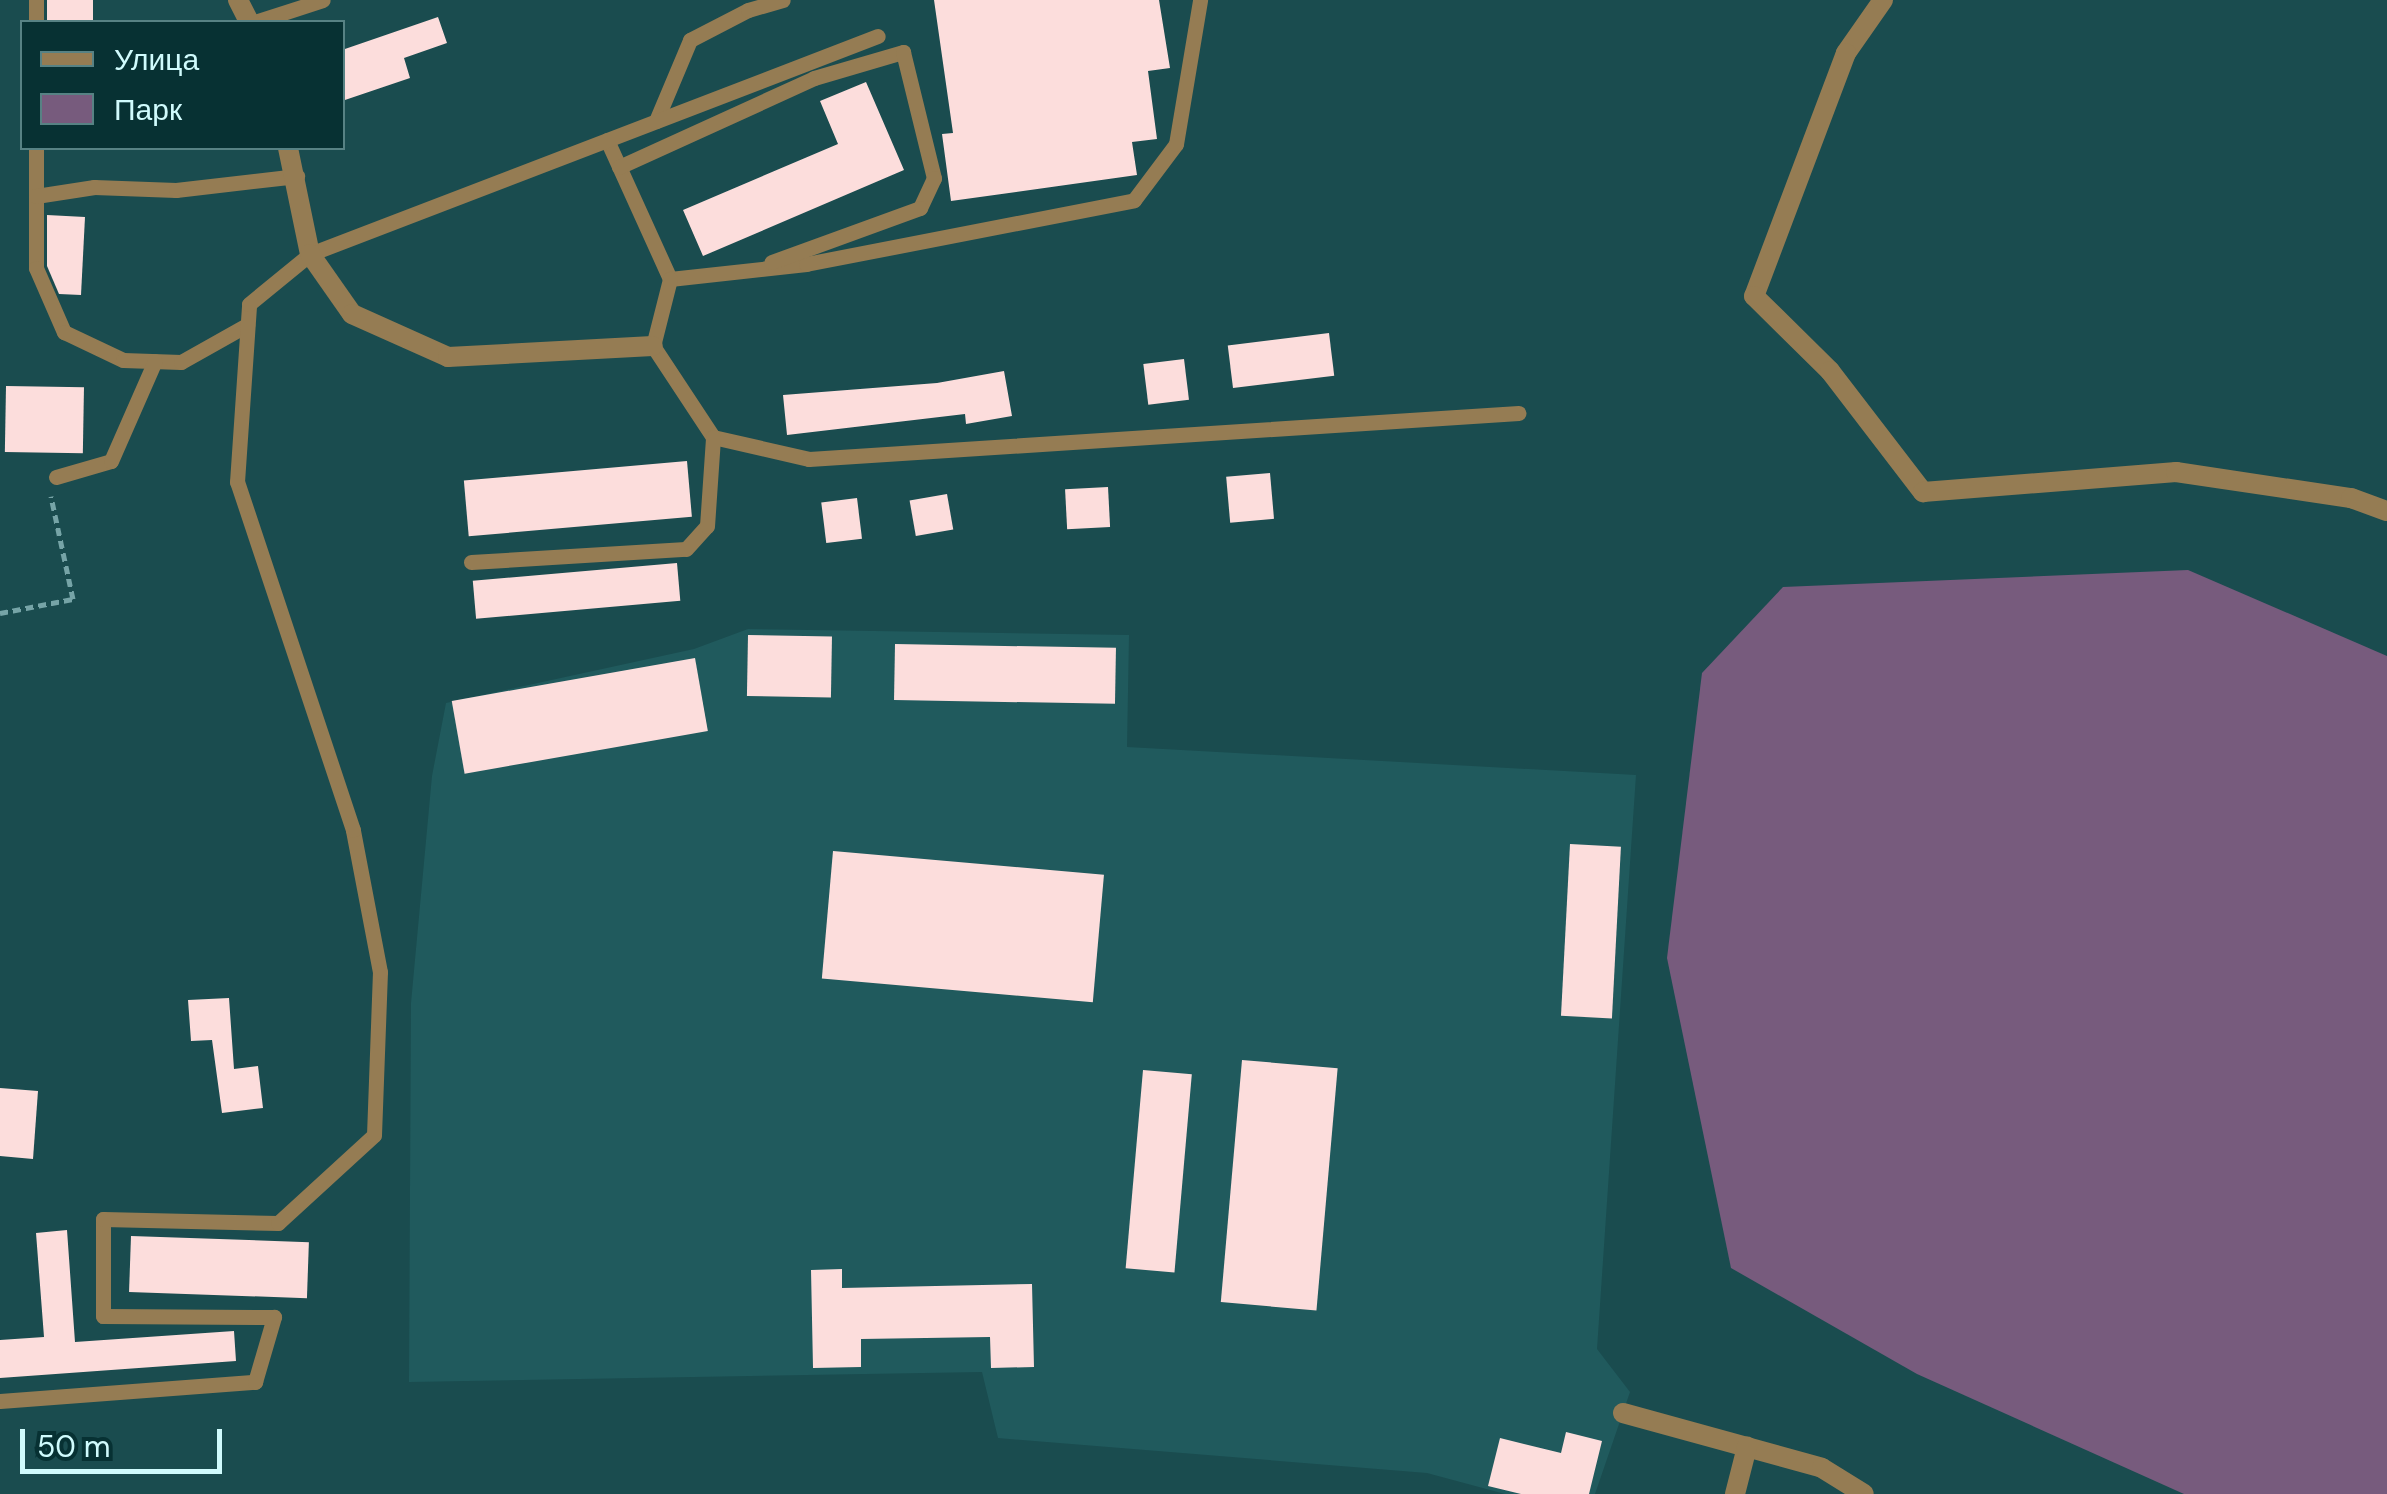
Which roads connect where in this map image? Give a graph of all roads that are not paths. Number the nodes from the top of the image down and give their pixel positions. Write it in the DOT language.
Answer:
graph roads {
  1 [pos="322,0"];
  2 [pos="783,0"];
  3 [pos="1200,0"];
  4 [pos="1883,0"];
  5 [pos="258,20"];
  6 [pos="878,36"];
  7 [pos="656,121"];
  8 [pos="607,140"];
  9 [pos="36,150"];
  10 [pos="289,150"];
  11 [pos="619,167"];
  12 [pos="297,176"];
  13 [pos="36,196"];
  14 [pos="310,254"];
  15 [pos="750,270"];
  16 [pos="670,279"];
  17 [pos="248,326"];
  18 [pos="653,346"];
  19 [pos="155,362"];
  20 [pos="1519,413"];
  21 [pos="713,437"];
  22 [pos="56,476"];
  23 [pos="2387,512"];
  24 [pos="471,562"];
  25 [pos="0,1401"];
  26 [pos="1622,1414"];
  27 [pos="1747,1447"];
  28 [pos="1734,1494"];
  29 [pos="1864,1494"];
  1 -- 5 [label="lane"];
  2 -- 7 [label="lane"];
  3 -- 15 [label="lane"];
  4 -- 23 [label="street"];
  6 -- 7 [label="lane"];
  7 -- 8 [label="lane"];
  8 -- 11 [label="lane"];
  8 -- 14 [label="lane"];
  9 -- 13 [label="lane"];
  10 -- 12 [label="street"];
  11 -- 15 [label="lane"];
  11 -- 16 [label="lane"];
  12 -- 13 [label="lane"];
  12 -- 14 [label="street"];
  13 -- 19 [label="lane"];
  14 -- 17 [label="lane"];
  14 -- 18 [label="street"];
  15 -- 16 [label="lane"];
  16 -- 18 [label="lane"];
  17 -- 19 [label="lane"];
  17 -- 25 [label="lane"];
  18 -- 21 [label="lane"];
  19 -- 22 [label="lane"];
  20 -- 21 [label="lane"];
  21 -- 24 [label="lane"];
  26 -- 27 [label="street"];
  27 -- 28 [label="street"];
  27 -- 29 [label="street"];
}
